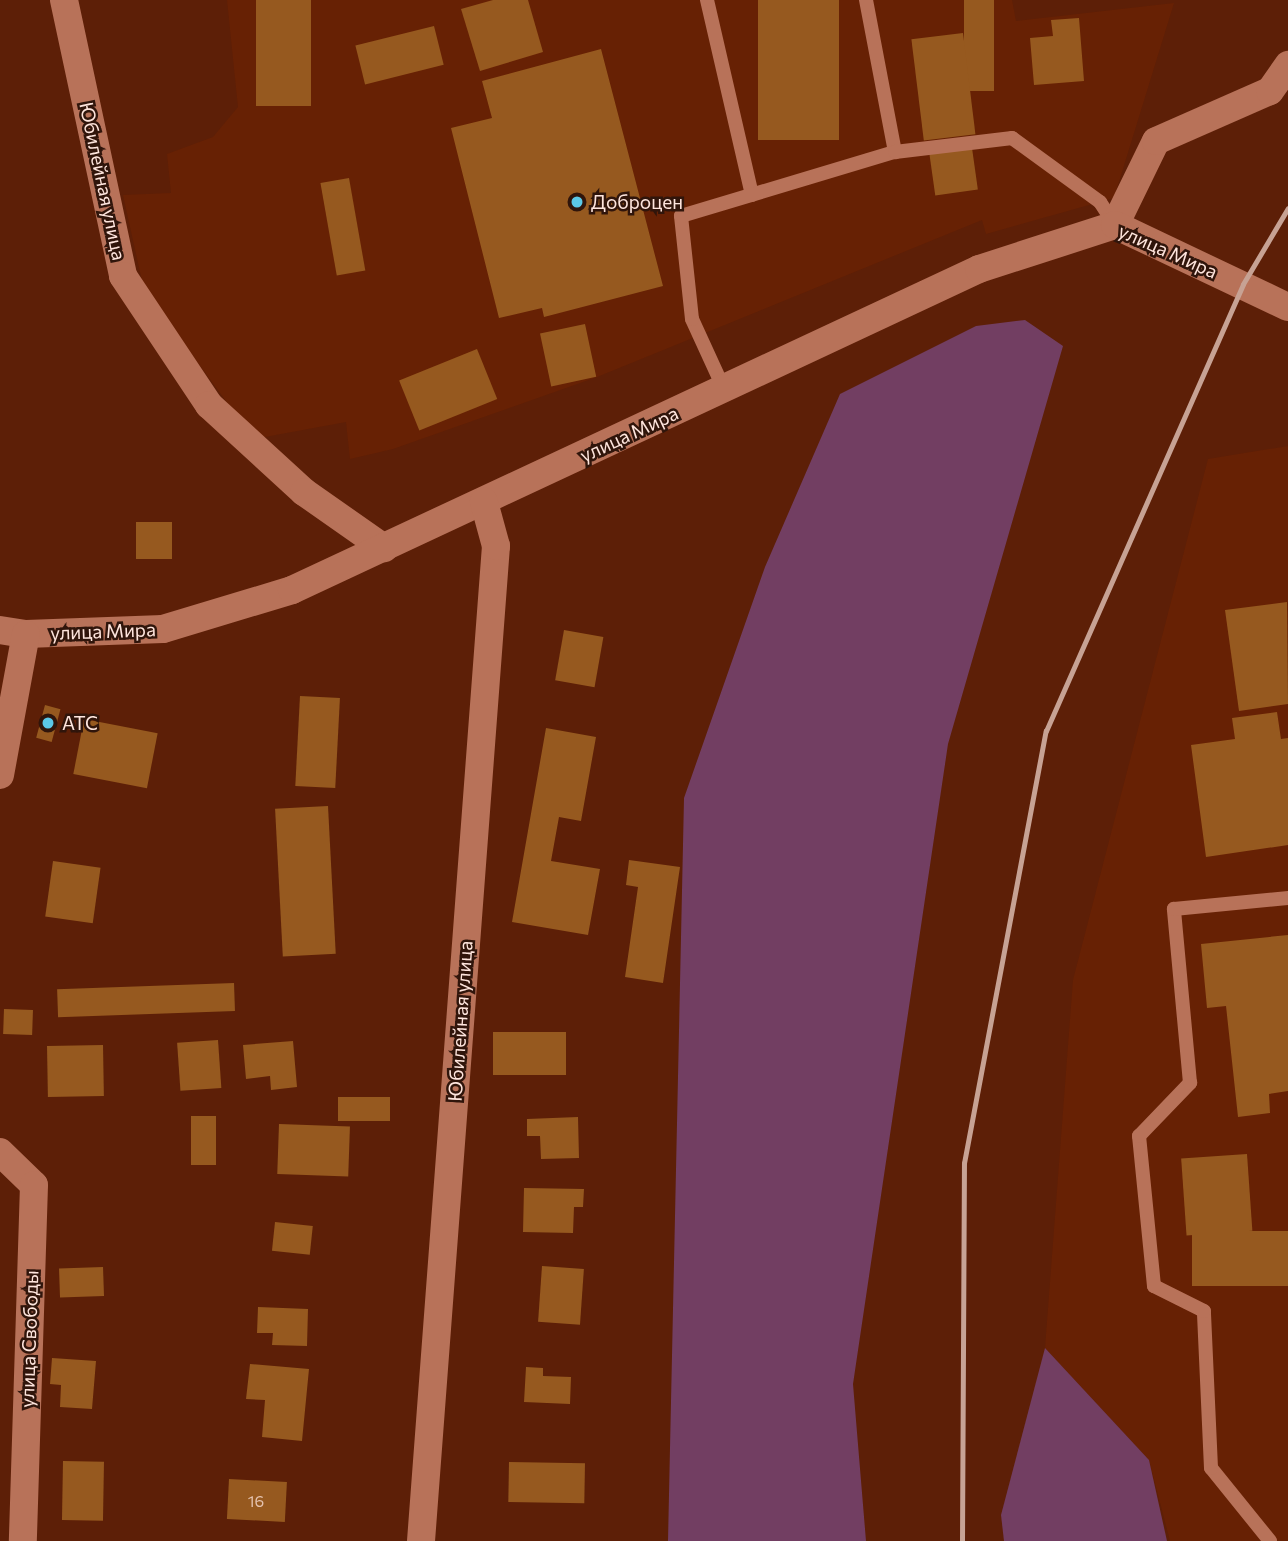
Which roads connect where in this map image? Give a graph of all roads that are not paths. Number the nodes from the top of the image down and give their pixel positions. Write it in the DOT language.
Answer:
graph roads {
  1 [pos="64,0"];
  2 [pos="708,0"];
  3 [pos="866,0"];
  4 [pos="1288,65"];
  5 [pos="895,152"];
  6 [pos="752,195"];
  7 [pos="1115,225"];
  8 [pos="1288,307"];
  9 [pos="724,389"];
  10 [pos="484,502"];
  11 [pos="384,548"];
  12 [pos="13,632"];
  13 [pos="0,775"];
  14 [pos="1288,898"];
  15 [pos="0,1152"];
  16 [pos="23,1541"];
  17 [pos="421,1541"];
  18 [pos="1270,1541"];
  1 -- 11 [label="street, Юбилейная улица"];
  2 -- 6 [label="lane"];
  3 -- 5 [label="lane"];
  4 -- 7 [label="street"];
  5 -- 6 [label="lane"];
  5 -- 7 [label="lane"];
  6 -- 9 [label="lane"];
  7 -- 8 [label="street, улица Мира"];
  7 -- 9 [label="street, улица Мира"];
  9 -- 10 [label="street, улица Мира"];
  10 -- 11 [label="street, улица Мира"];
  10 -- 17 [label="street, Юбилейная улица"];
  11 -- 12 [label="street, улица Мира"];
  12 -- 13 [label="street"];
  14 -- 18 [label="lane"];
  15 -- 16 [label="street, улица Свободы"];
}
